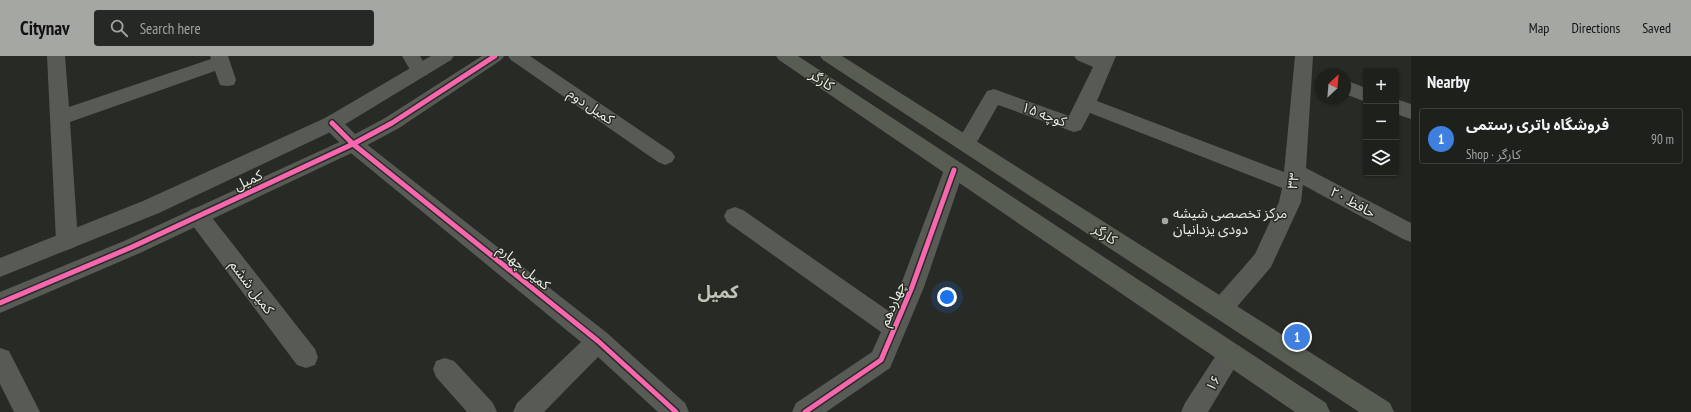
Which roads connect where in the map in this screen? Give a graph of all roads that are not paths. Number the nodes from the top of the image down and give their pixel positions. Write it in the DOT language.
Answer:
graph roads {
  1 [pos="56,56"];
  2 [pos="445,56"];
  3 [pos="495,56"];
  4 [pos="518,56"];
  5 [pos="786,56"];
  6 [pos="829,56"];
  7 [pos="1082,56"];
  8 [pos="220,59"];
  9 [pos="1105,60"];
  10 [pos="416,63"];
  11 [pos="1309,68"];
  12 [pos="227,80"];
  13 [pos="1351,89"];
  14 [pos="1363,94"];
  15 [pos="1086,104"];
  16 [pos="1399,107"];
  17 [pos="1411,112"];
  18 [pos="59,118"];
  19 [pos="332,123"];
  20 [pos="353,144"];
  21 [pos="966,144"];
  22 [pos="665,157"];
  23 [pos="954,170"];
  24 [pos="1294,177"];
  25 [pos="198,216"];
  26 [pos="735,216"];
  27 [pos="1411,233"];
  28 [pos="67,241"];
  29 [pos="0,268"];
  30 [pos="0,303"];
  31 [pos="1221,309"];
  32 [pos="894,329"];
  33 [pos="598,341"];
  34 [pos="1231,354"];
  35 [pos="306,357"];
  36 [pos="0,358"];
  37 [pos="445,369"];
  38 [pos="27,412"];
  39 [pos="484,412"];
  40 [pos="526,412"];
  41 [pos="676,412"];
  42 [pos="805,412"];
  43 [pos="1194,412"];
  44 [pos="1317,412"];
  45 [pos="1381,412"];
  1 -- 18 [label="street"];
  2 -- 10 [label="street, کمیل"];
  3 -- 20 [label="street, کمیل"];
  4 -- 22 [label="street, کمیل دوم"];
  5 -- 23 [label="main road, کارگر"];
  6 -- 21 [label="main road, کارگر"];
  7 -- 9 [label="street"];
  8 -- 12 [label="street"];
  8 -- 18 [label="street"];
  9 -- 15 [label="street, کوچه ۱۵"];
  10 -- 19 [label="street, کمیل"];
  11 -- 24 [label="street, ۳۳"];
  13 -- 14 [label="street"];
  15 -- 21 [label="street, کوچه ۱۵"];
  15 -- 24 [label="street, حافظ ۲۰"];
  16 -- 17 [label="street"];
  18 -- 28 [label="street"];
  19 -- 20 [label="street, کمیل چهارم"];
  19 -- 28 [label="street, کمیل"];
  20 -- 25 [label="street, کمیل"];
  20 -- 33 [label="street, کمیل چهارم"];
  21 -- 31 [label="main road, کارگر"];
  23 -- 32 [label="street, چهاردهم"];
  23 -- 34 [label="main road, کارگر"];
  24 -- 27 [label="street, حافظ ۲۰"];
  24 -- 31 [label="street, ۳۳"];
  25 -- 30 [label="street, کمیل"];
  25 -- 35 [label="street, کمیل ششم"];
  26 -- 32 [label="street"];
  28 -- 29 [label="street, کمیل"];
  31 -- 45 [label="main road, کارگر"];
  32 -- 42 [label="street, چهاردهم"];
  33 -- 40 [label="street"];
  33 -- 41 [label="street, کمیل چهارم"];
  34 -- 43 [label="street, ۱۶"];
  34 -- 44 [label="main road, کارگر"];
  36 -- 38 [label="street"];
  37 -- 39 [label="street"];
}
